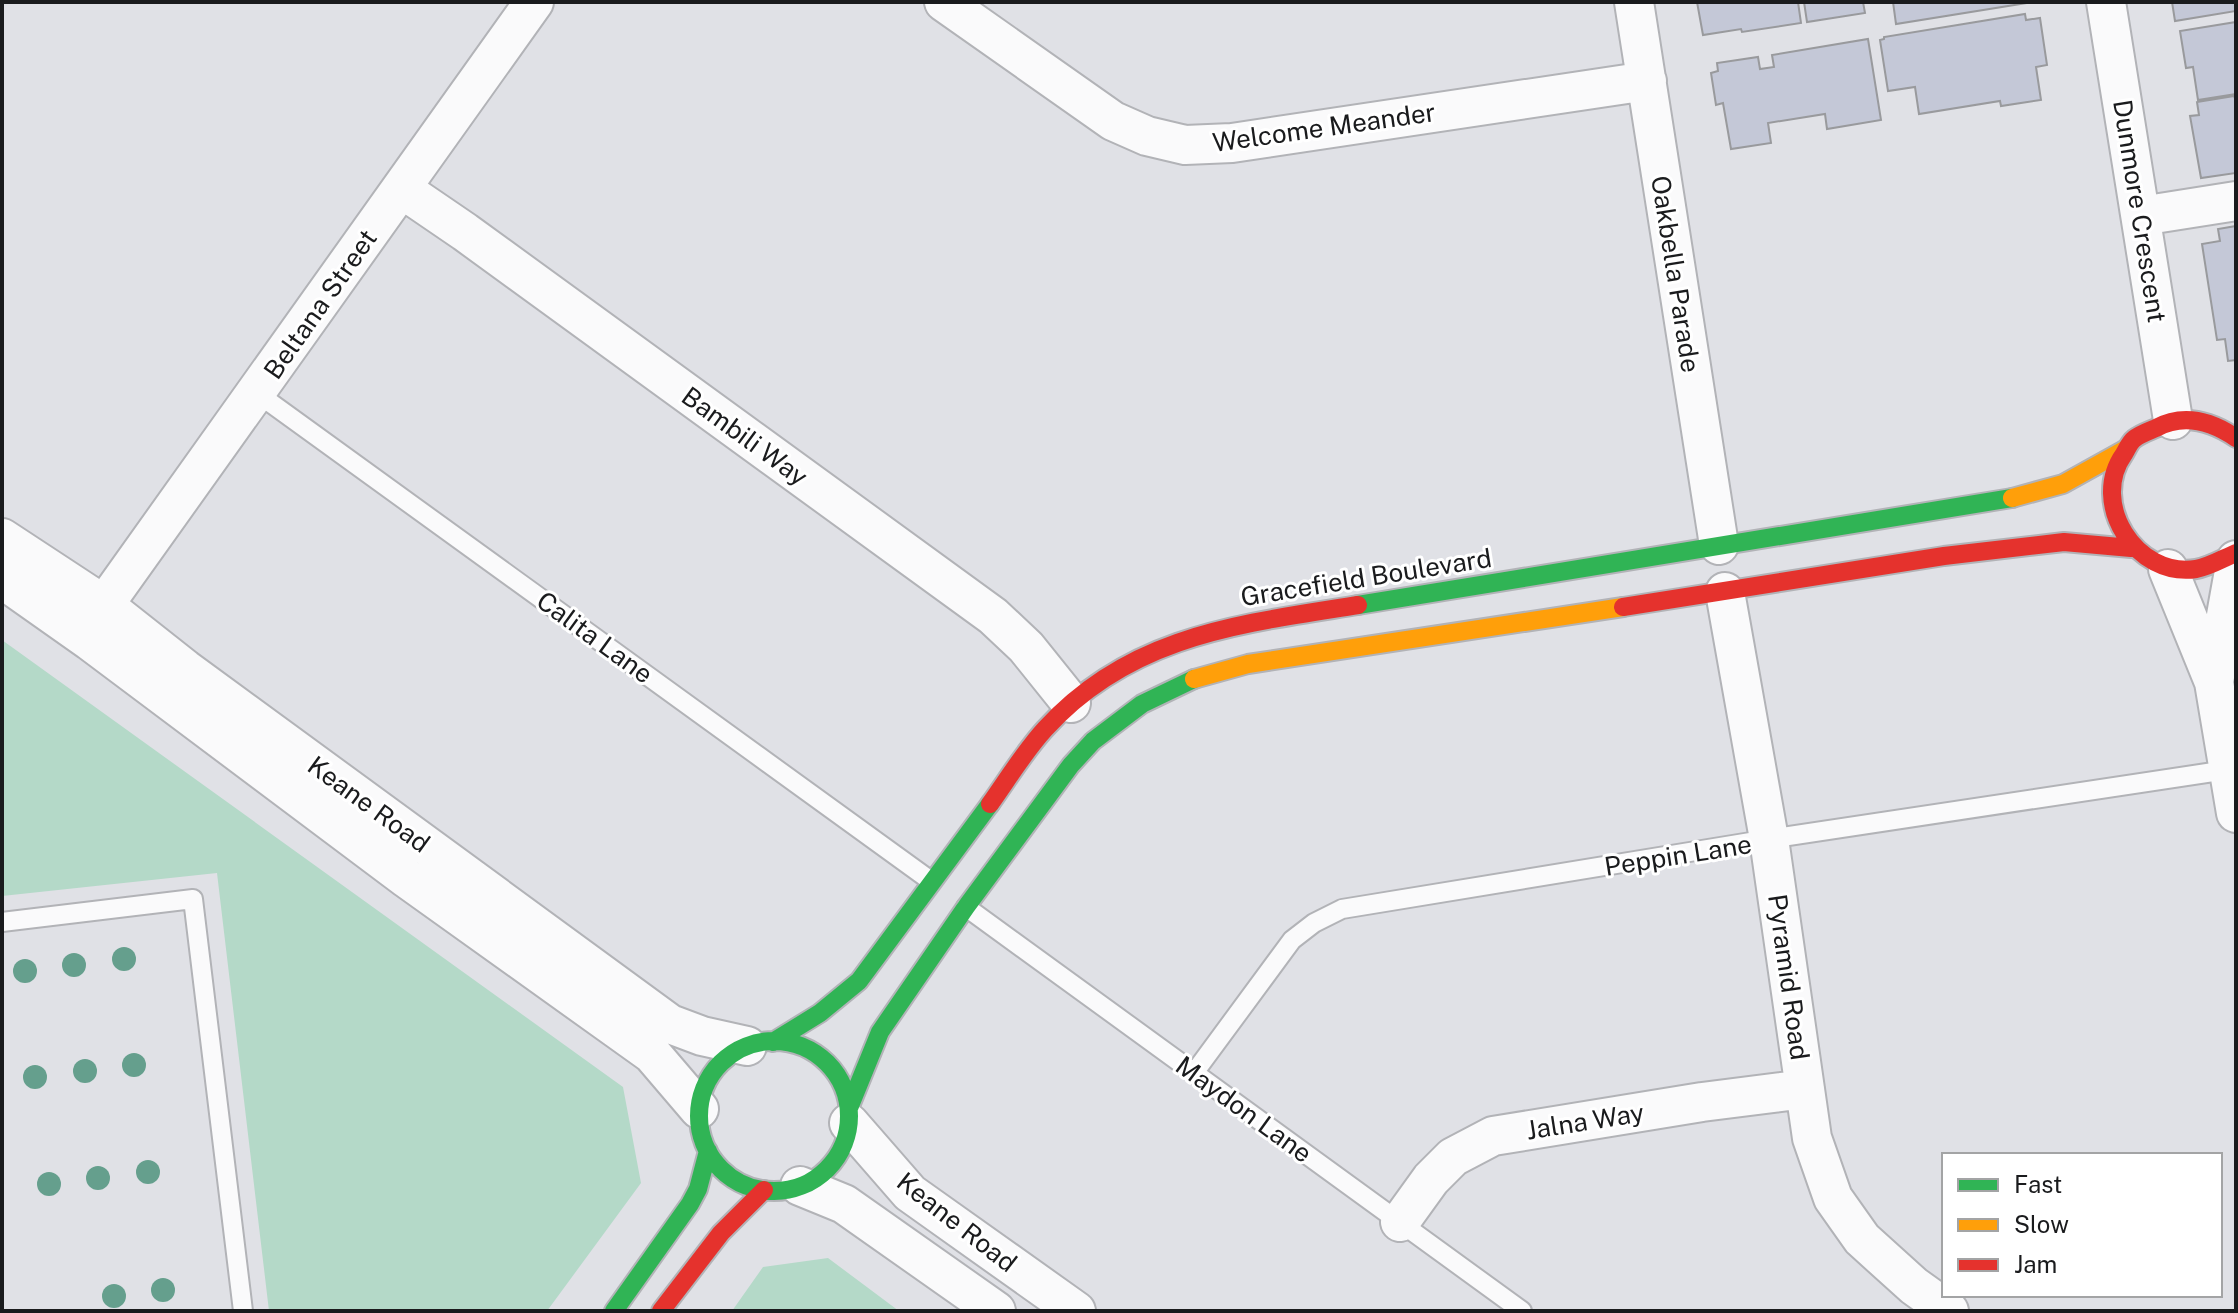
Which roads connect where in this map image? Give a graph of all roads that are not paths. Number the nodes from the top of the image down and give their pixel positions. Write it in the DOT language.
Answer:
graph roads {
  1 [pos="534,2"];
  2 [pos="944,2"];
  3 [pos="1634,2"];
  4 [pos="2106,2"];
  5 [pos="1647,81"];
  6 [pos="402,189"];
  7 [pos="2236,201"];
  8 [pos="2141,216"];
  9 [pos="257,393"];
  10 [pos="2173,420"];
  11 [pos="2236,438"];
  12 [pos="2126,449"];
  13 [pos="1941,533"];
  14 [pos="2,538"];
  15 [pos="1719,545"];
  16 [pos="2131,548"];
  17 [pos="2236,553"];
  18 [pos="2236,560"];
  19 [pos="2168,569"];
  20 [pos="2,579"];
  21 [pos="1725,592"];
  22 [pos="104,605"];
  23 [pos="2214,682"];
  24 [pos="1071,703"];
  25 [pos="2232,769"];
  26 [pos="2236,813"];
  27 [pos="1769,839"];
  28 [pos="931,881"];
  29 [pos="966,907"];
  30 [pos="2,922"];
  31 [pos="760,1044"];
  32 [pos="1194,1073"];
  33 [pos="1805,1089"];
  34 [pos="699,1109"];
  35 [pos="849,1115"];
  36 [pos="708,1151"];
  37 [pos="782,1188"];
  38 [pos="1400,1222"];
  39 [pos="243,1311"];
  40 [pos="614,1311"];
  41 [pos="661,1311"];
  42 [pos="996,1311"];
  43 [pos="1076,1311"];
  44 [pos="1522,1311"];
  45 [pos="1949,1311"];
  1 -- 6 [label="street, Beltana Street"];
  2 -- 5 [label="street, Welcome Meander"];
  3 -- 5 [label="street, Oakbella Parade"];
  4 -- 8 [label="street, Dunmore Crescent"];
  5 -- 15 [label="street, Oakbella Parade"];
  6 -- 9 [label="street, Beltana Street"];
  6 -- 24 [label="street, Bambili Way"];
  7 -- 8 [label="street"];
  8 -- 10 [label="street, Dunmore Crescent"];
  9 -- 22 [label="street, Beltana Street"];
  9 -- 28 [label="lane, Calita Lane"];
  10 -- 11 [label="street"];
  10 -- 12 [label="street, Gracefield Boulevard"];
  12 -- 13 [label="street, Gracefield Boulevard"];
  12 -- 16 [label="street"];
  13 -- 15 [label="street, Gracefield Boulevard"];
  13 -- 16 [label="street, Gracefield Boulevard"];
  13 -- 21 [label="street, Gracefield Boulevard"];
  14 -- 22 [label="street, Keane Road"];
  15 -- 24 [label="street, Gracefield Boulevard"];
  16 -- 19 [label="street"];
  17 -- 19 [label="street"];
  18 -- 23 [label="street"];
  19 -- 23 [label="street"];
  20 -- 34 [label="street, Keane Road"];
  21 -- 27 [label="street, Pyramid Road"];
  21 -- 29 [label="street, Gracefield Boulevard"];
  22 -- 31 [label="street, Keane Road"];
  23 -- 25 [label="street"];
  24 -- 28 [label="street, Gracefield Boulevard"];
  25 -- 26 [label="street"];
  25 -- 27 [label="lane, Peppin Lane"];
  27 -- 32 [label="lane, Peppin Lane"];
  27 -- 33 [label="street, Pyramid Road"];
  28 -- 31 [label="street, Gracefield Boulevard"];
  29 -- 32 [label="lane, Maydon Lane"];
  29 -- 35 [label="street, Gracefield Boulevard"];
  30 -- 39 [label="lane"];
  31 -- 34 [label="street"];
  31 -- 35 [label="street, Keane Road"];
  32 -- 38 [label="lane, Maydon Lane"];
  33 -- 38 [label="street, Jalna Way"];
  33 -- 45 [label="street, Pyramid Road"];
  34 -- 36 [label="street, Keane Road"];
  35 -- 37 [label="street"];
  35 -- 43 [label="street, Keane Road"];
  36 -- 37 [label="street, Keane Road"];
  36 -- 40 [label="street"];
  37 -- 41 [label="street"];
  37 -- 42 [label="street, Keane Road"];
  38 -- 44 [label="lane, Maydon Lane"];
}
